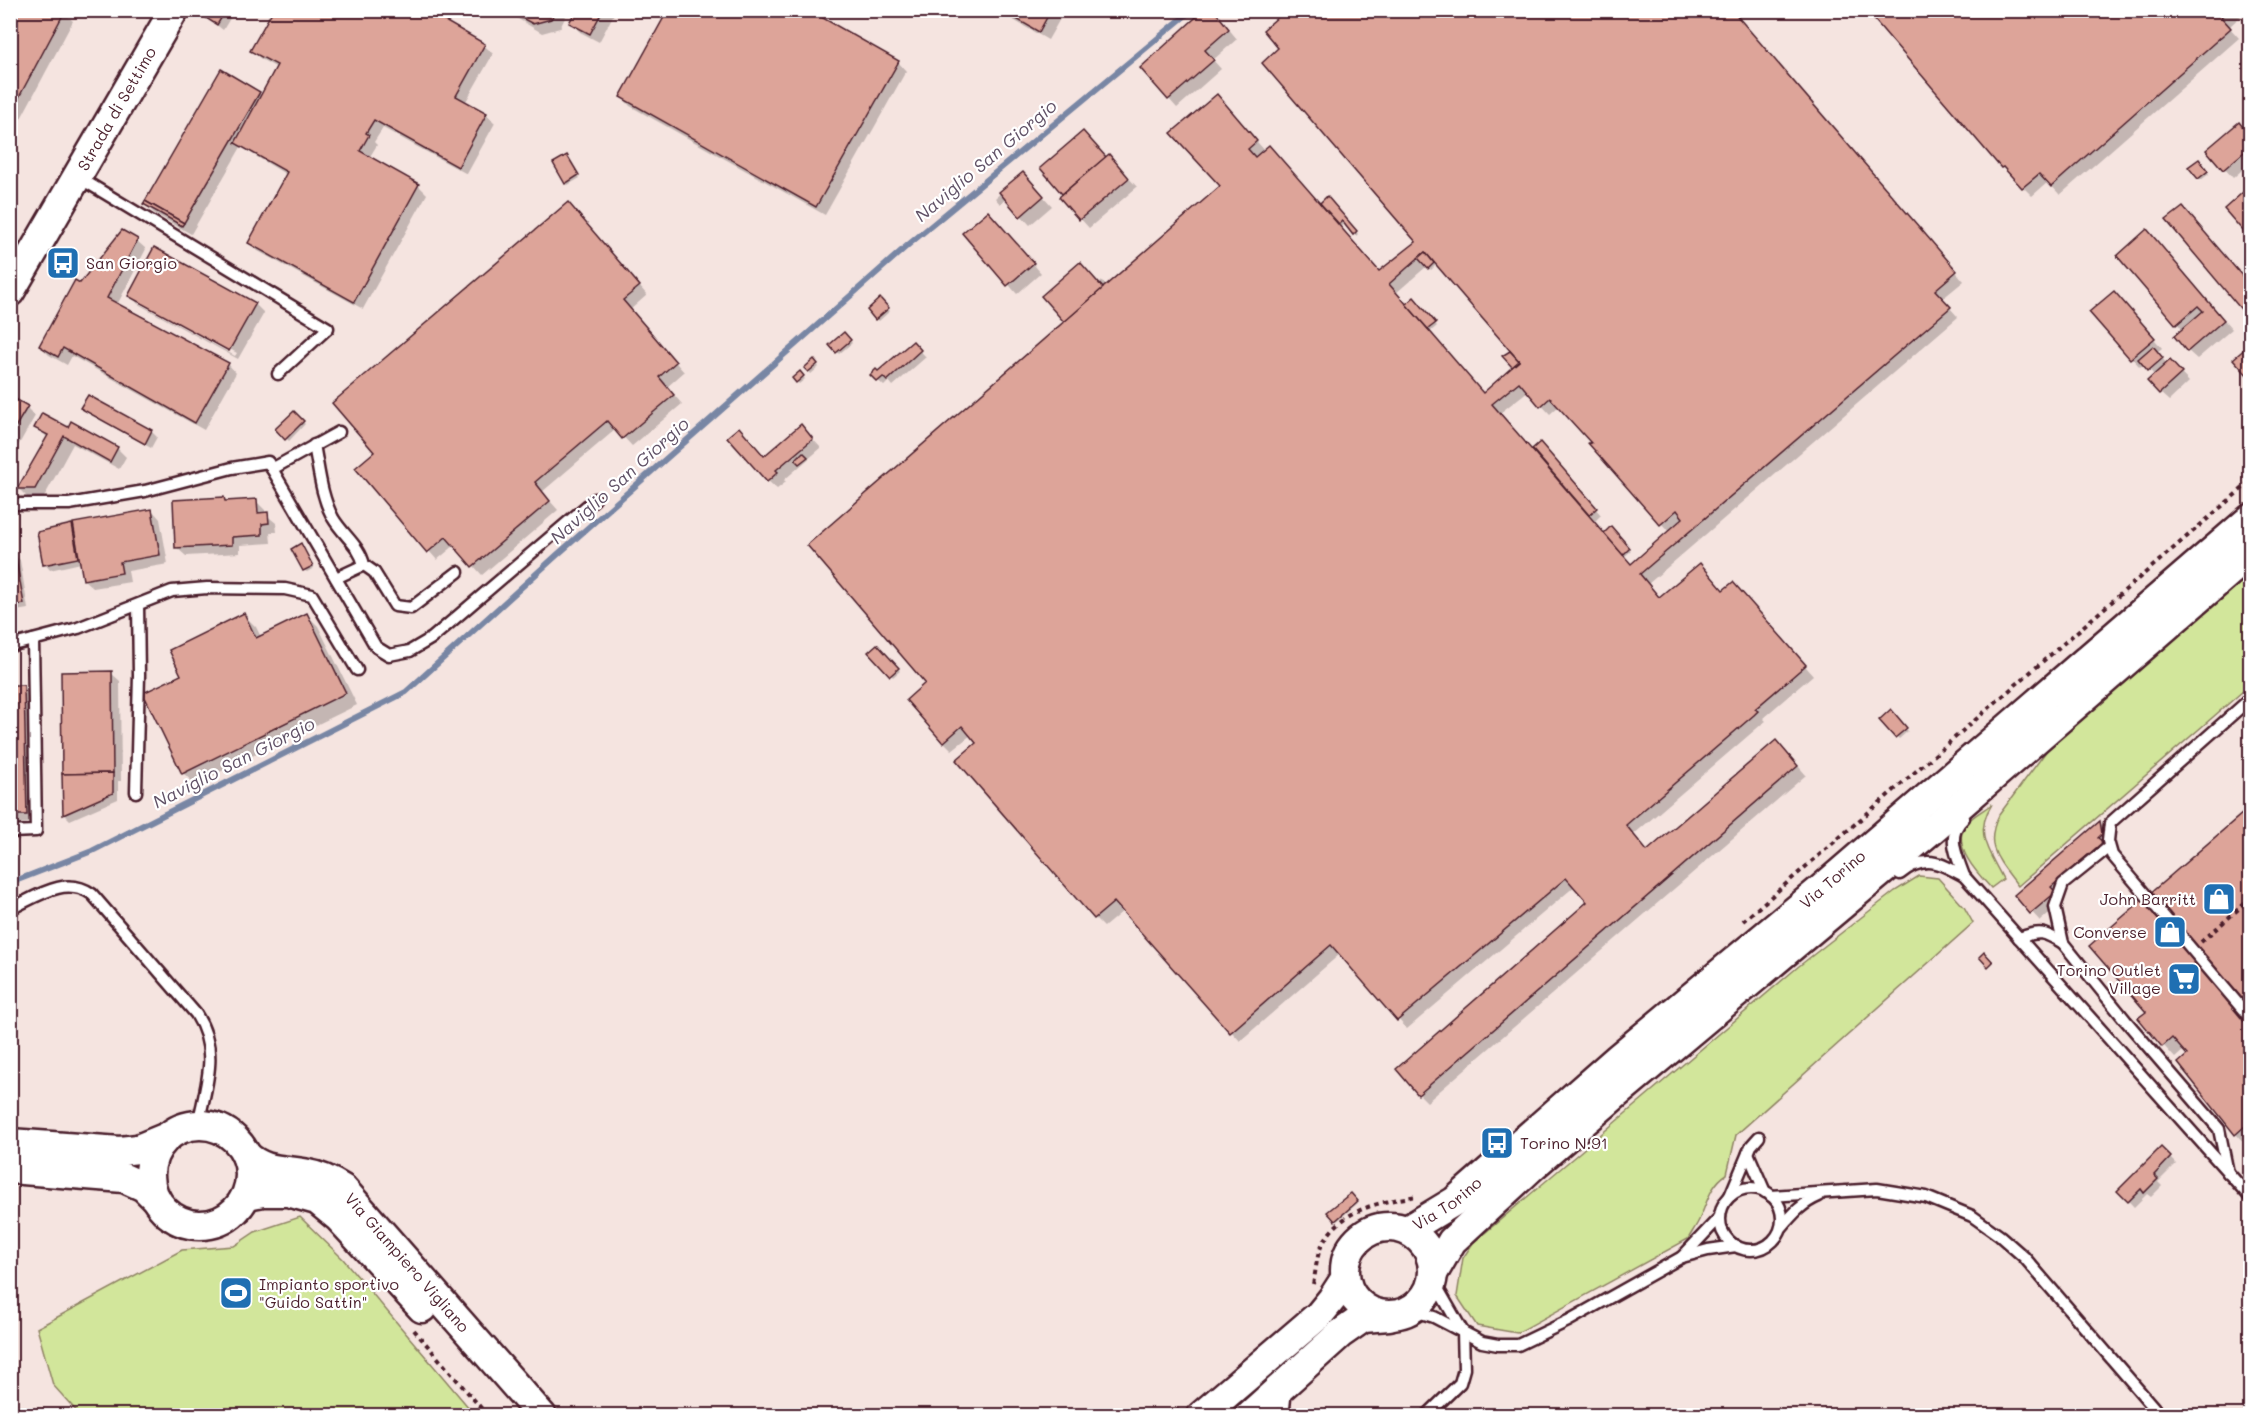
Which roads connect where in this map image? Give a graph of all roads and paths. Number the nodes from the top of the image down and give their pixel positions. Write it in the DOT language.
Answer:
graph roads {
  1 [pos="174,10"];
  2 [pos="78,177"];
  3 [pos="10,292"];
  4 [pos="278,374"];
  5 [pos="339,432"];
  6 [pos="314,445"];
  7 [pos="272,469"];
  8 [pos="2250,482"];
  9 [pos="595,499"];
  10 [pos="10,504"];
  11 [pos="2250,519"];
  12 [pos="2250,554"];
  13 [pos="364,565"];
  14 [pos="458,572"];
  15 [pos="336,578"];
  16 [pos="138,605"];
  17 [pos="33,640"];
  18 [pos="10,646"];
  19 [pos="357,670"];
  20 [pos="2250,699"];
  21 [pos="2040,735"];
  22 [pos="2001,785"];
  23 [pos="136,792"];
  24 [pos="1977,807"];
  25 [pos="10,832"];
  26 [pos="2109,847"];
  27 [pos="1964,876"];
  28 [pos="1895,879"];
  29 [pos="1863,903"];
  30 [pos="10,909"];
  31 [pos="1827,919"];
  32 [pos="1738,926"];
  33 [pos="2019,938"];
  34 [pos="2063,943"];
  35 [pos="2250,1018"];
  36 [pos="198,1125"];
  37 [pos="167,1137"];
  38 [pos="1759,1137"];
  39 [pos="10,1143"];
  40 [pos="1748,1153"];
  41 [pos="246,1155"];
  42 [pos="10,1169"];
  43 [pos="2228,1173"];
  44 [pos="1827,1193"];
  45 [pos="1768,1194"];
  46 [pos="1419,1196"];
  47 [pos="1729,1197"];
  48 [pos="2250,1197"];
  49 [pos="250,1205"];
  50 [pos="152,1208"];
  51 [pos="1720,1217"];
  52 [pos="1780,1229"];
  53 [pos="1407,1230"];
  54 [pos="1736,1246"];
  55 [pos="1682,1257"];
  56 [pos="1434,1276"];
  57 [pos="1345,1279"];
  58 [pos="1312,1289"];
  59 [pos="1393,1315"];
  60 [pos="407,1322"];
  61 [pos="1463,1332"];
  62 [pos="1288,1381"];
  63 [pos="1190,1412"];
  64 [pos="488,1416"];
  65 [pos="516,1416"];
  66 [pos="542,1416"];
  67 [pos="1171,1416"];
  68 [pos="1249,1416"];
  69 [pos="1285,1416"];
  70 [pos="1426,1416"];
  71 [pos="2160,1416"];
  1 -- 2 [label="main road, Strada di Settimo"];
  2 -- 3 [label="main road, Strada di Settimo"];
  2 -- 4 [label="lane"];
  5 -- 6 [label="lane"];
  6 -- 7 [label="lane"];
  6 -- 13 [label="lane"];
  7 -- 10 [label="lane"];
  7 -- 15 [label="lane"];
  8 -- 32 [label="path"];
  9 -- 15 [label="lane"];
  11 -- 53 [label="main road, Via Torino"];
  12 -- 21 [label="main road, Via Torino"];
  13 -- 14 [label="lane"];
  13 -- 15 [label="lane"];
  16 -- 17 [label="lane"];
  16 -- 19 [label="lane"];
  16 -- 23 [label="lane"];
  17 -- 18 [label="lane"];
  17 -- 25 [label="lane"];
  20 -- 26 [label="lane"];
  21 -- 22 [label="lane"];
  21 -- 31 [label="main road, Via Torino"];
  24 -- 27 [label="lane"];
  26 -- 34 [label="lane"];
  26 -- 35 [label="lane"];
  27 -- 28 [label="lane"];
  27 -- 33 [label="lane"];
  29 -- 31 [label="lane"];
  30 -- 36 [label="lane"];
  31 -- 56 [label="main road, Via Torino"];
  33 -- 34 [label="lane"];
  33 -- 43 [label="lane"];
  34 -- 43 [label="lane"];
  36 -- 37 [label="main road"];
  36 -- 41 [label="main road"];
  37 -- 39 [label="main road"];
  37 -- 50 [label="main road"];
  38 -- 40 [label="lane"];
  40 -- 45 [label="lane"];
  40 -- 47 [label="lane"];
  41 -- 49 [label="main road"];
  41 -- 66 [label="main road, Via Giampiero Vigliano"];
  42 -- 50 [label="main road"];
  43 -- 48 [label="lane"];
  44 -- 45 [label="lane"];
  44 -- 52 [label="lane"];
  44 -- 71 [label="lane"];
  45 -- 47 [label="lane"];
  45 -- 52 [label="lane"];
  46 -- 58 [label="path"];
  47 -- 51 [label="lane"];
  49 -- 50 [label="main road"];
  49 -- 50 [label="path"];
  49 -- 65 [label="main road, Via Giampiero Vigliano"];
  51 -- 54 [label="lane"];
  51 -- 55 [label="lane"];
  52 -- 54 [label="lane"];
  53 -- 56 [label="main road"];
  53 -- 57 [label="main road"];
  54 -- 55 [label="lane"];
  55 -- 61 [label="lane"];
  56 -- 59 [label="main road"];
  56 -- 61 [label="lane"];
  57 -- 59 [label="main road"];
  57 -- 63 [label="main road"];
  59 -- 61 [label="lane"];
  59 -- 62 [label="main road"];
  60 -- 64 [label="path"];
  61 -- 70 [label="lane"];
  62 -- 68 [label="main road"];
  62 -- 69 [label="lane"];
  63 -- 67 [label="path"];
}
